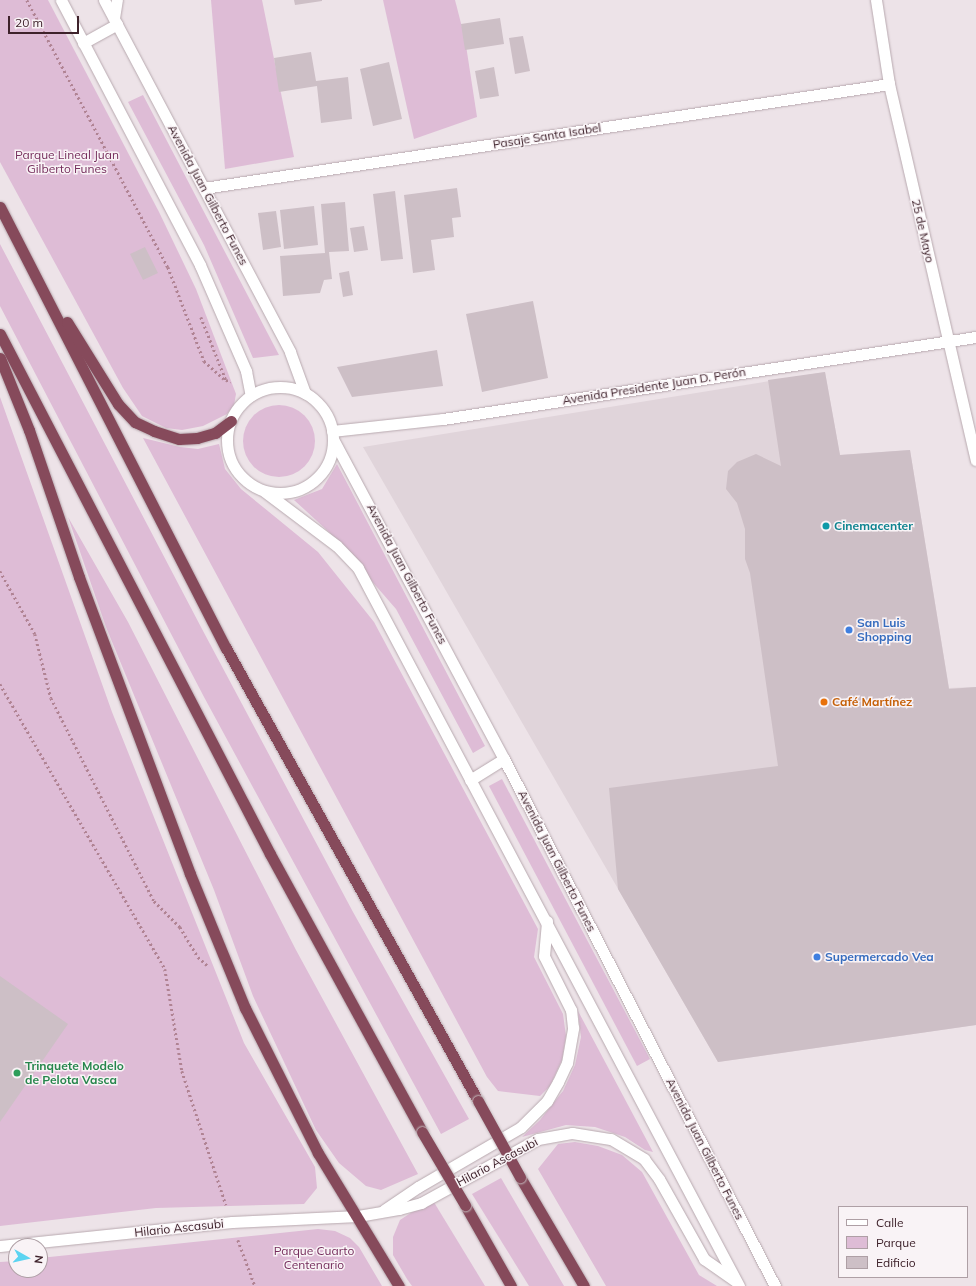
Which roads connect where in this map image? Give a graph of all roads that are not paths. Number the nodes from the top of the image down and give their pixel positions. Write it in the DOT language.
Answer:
graph roads {
  1 [pos="61,0"];
  2 [pos="104,0"];
  3 [pos="117,0"];
  4 [pos="876,0"];
  5 [pos="116,21"];
  6 [pos="84,43"];
  7 [pos="889,84"];
  8 [pos="204,188"];
  9 [pos="0,207"];
  10 [pos="29,261"];
  11 [pos="0,334"];
  12 [pos="976,337"];
  13 [pos="949,342"];
  14 [pos="0,358"];
  15 [pos="305,392"];
  16 [pos="251,396"];
  17 [pos="231,421"];
  18 [pos="333,435"];
  19 [pos="976,460"];
  20 [pos="264,491"];
  21 [pos="504,759"];
  22 [pos="470,780"];
  23 [pos="547,921"];
  24 [pos="382,1211"];
  25 [pos="358,1216"];
  26 [pos="0,1246"];
  27 [pos="738,1284"];
  28 [pos="399,1286"];
  29 [pos="512,1286"];
  30 [pos="584,1286"];
  31 [pos="775,1286"];
  1 -- 6 [label="street"];
  2 -- 5 [label="street, Avenida Juan Gilberto Funes"];
  3 -- 5 [label="street"];
  4 -- 7 [label="street, 25 de Mayo"];
  5 -- 6 [label="street"];
  5 -- 8 [label="street, Avenida Juan Gilberto Funes"];
  6 -- 16 [label="street"];
  7 -- 8 [label="street, Pasaje Santa Isabel"];
  7 -- 13 [label="street, 25 de Mayo"];
  8 -- 15 [label="street, Avenida Juan Gilberto Funes"];
  9 -- 10 [label="highway"];
  10 -- 17 [label="highway"];
  10 -- 30 [label="highway, bridge"];
  11 -- 29 [label="highway, bridge"];
  12 -- 13 [label="street, Avenida Presidente Juan D. Perón"];
  13 -- 18 [label="street, Avenida Presidente Juan D. Perón"];
  13 -- 19 [label="street, 25 de Mayo"];
  14 -- 25 [label="highway"];
  15 -- 16 [label="street"];
  15 -- 18 [label="street"];
  16 -- 17 [label="street"];
  17 -- 20 [label="street"];
  18 -- 20 [label="street"];
  18 -- 21 [label="street, Avenida Juan Gilberto Funes"];
  20 -- 22 [label="street"];
  21 -- 22 [label="street"];
  21 -- 31 [label="street, Avenida Juan Gilberto Funes"];
  22 -- 23 [label="street"];
  23 -- 24 [label="street, Hilario Ascasubi"];
  23 -- 27 [label="street"];
  24 -- 25 [label="street, Hilario Ascasubi"];
  24 -- 27 [label="street, Hilario Ascasubi"];
  25 -- 26 [label="street, Hilario Ascasubi"];
  25 -- 28 [label="highway"];
}
